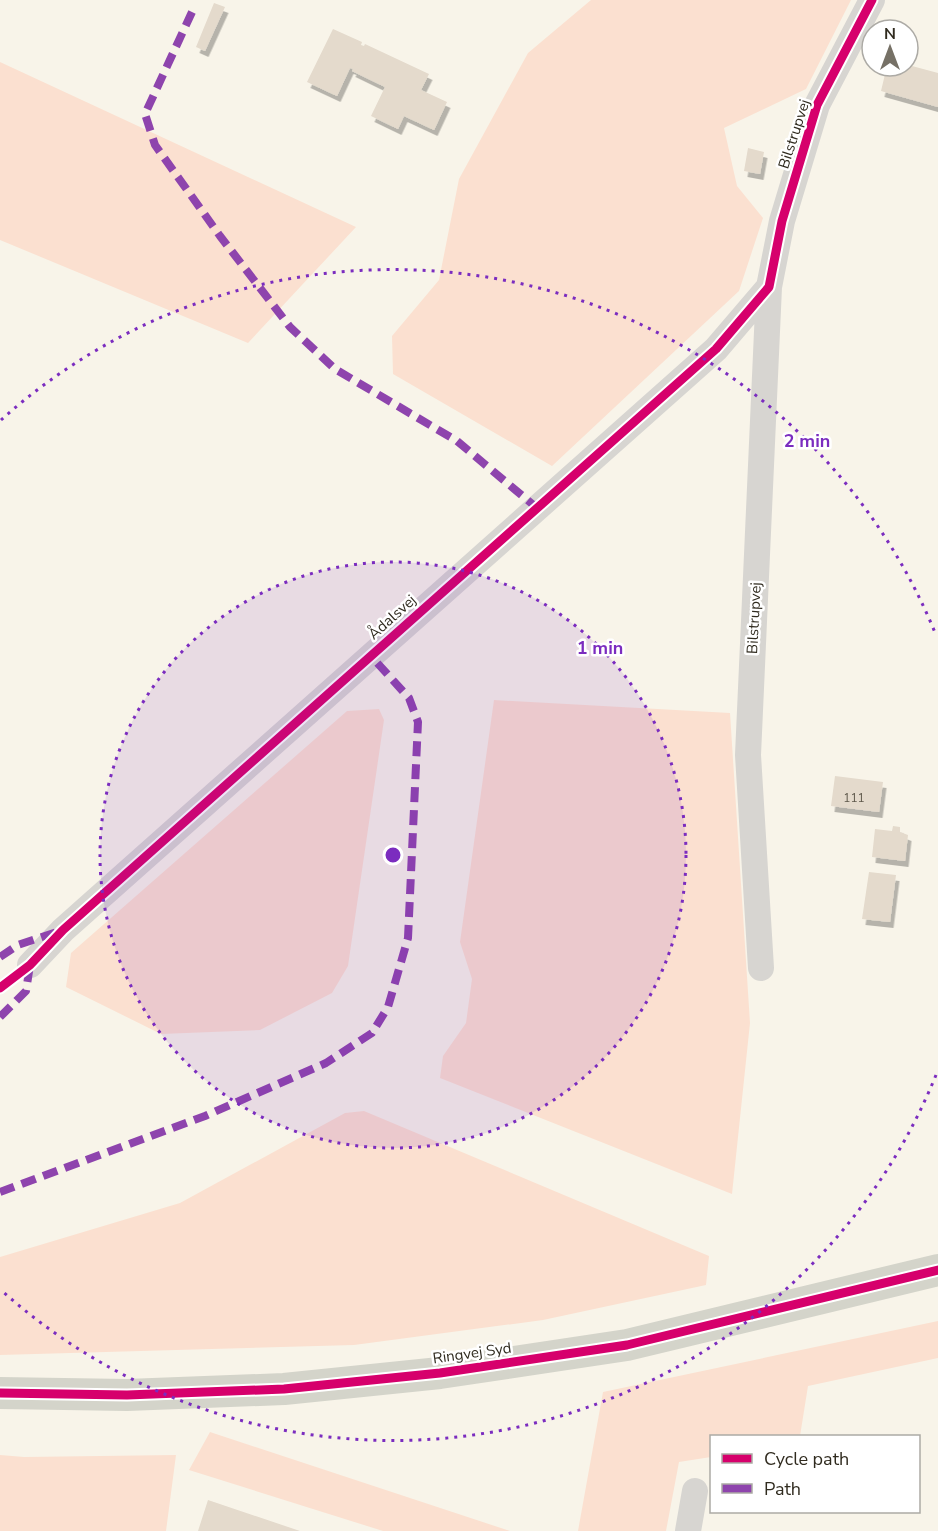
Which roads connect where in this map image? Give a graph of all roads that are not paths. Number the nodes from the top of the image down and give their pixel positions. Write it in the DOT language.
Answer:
graph roads {
  1 [pos="872,0"];
  2 [pos="769,287"];
  3 [pos="30,966"];
  4 [pos="761,968"];
  5 [pos="938,1270"];
  6 [pos="0,1393"];
  7 [pos="695,1491"];
  8 [pos="688,1531"];
  1 -- 2 [label="street, Bilstrupvej"];
  2 -- 3 [label="street, Ådalsvej"];
  2 -- 4 [label="street, Bilstrupvej"];
  5 -- 6 [label="main road, Ringvej Syd"];
  7 -- 8 [label="street"];
}
